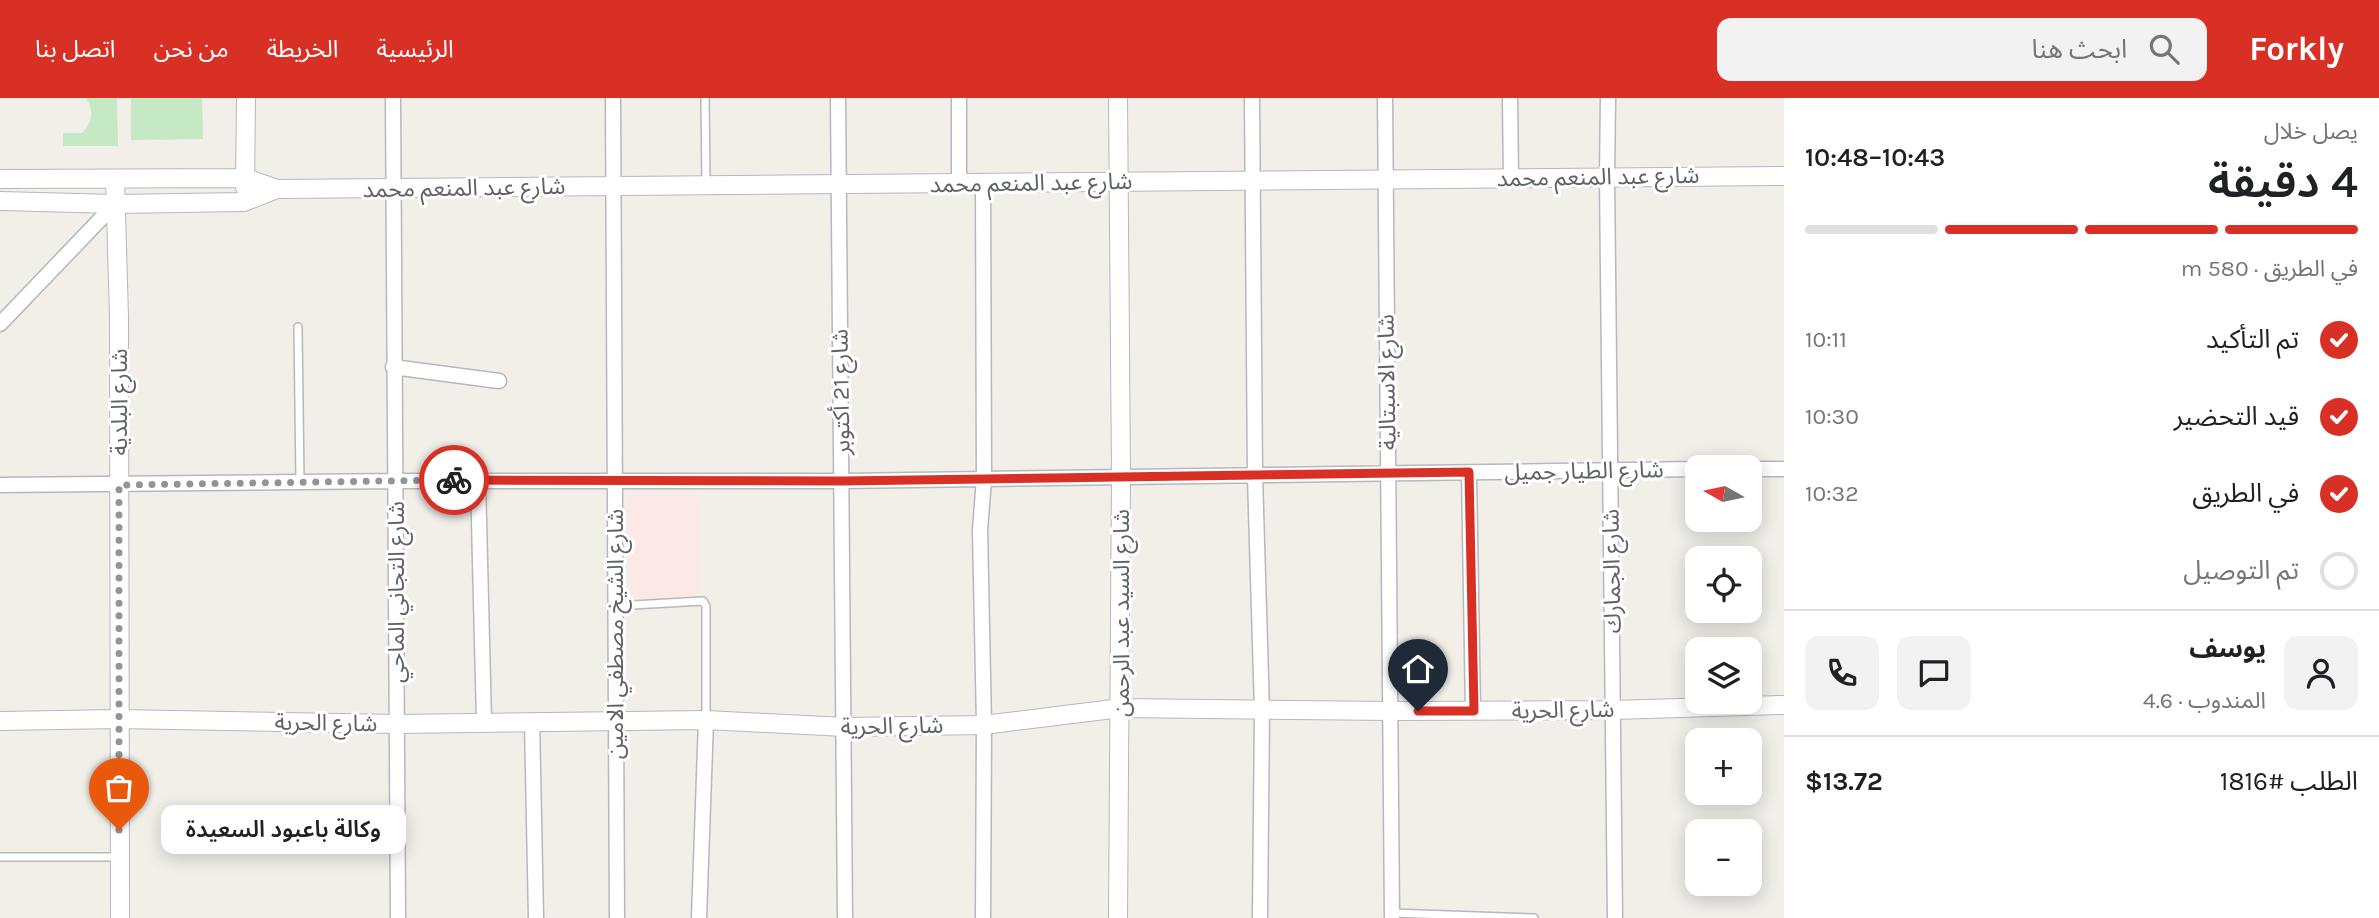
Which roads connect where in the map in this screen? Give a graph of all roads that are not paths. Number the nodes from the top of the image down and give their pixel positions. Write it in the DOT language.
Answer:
graph roads {
  1 [pos="246,98"];
  2 [pos="393,98"];
  3 [pos="612,98"];
  4 [pos="705,98"];
  5 [pos="838,98"];
  6 [pos="959,98"];
  7 [pos="1118,98"];
  8 [pos="1252,98"];
  9 [pos="1385,98"];
  10 [pos="1510,98"];
  11 [pos="1608,98"];
  12 [pos="1784,176"];
  13 [pos="1607,177"];
  14 [pos="0,178"];
  15 [pos="245,178"];
  16 [pos="1511,178"];
  17 [pos="115,179"];
  18 [pos="1385,179"];
  19 [pos="1253,181"];
  20 [pos="1118,182"];
  21 [pos="958,183"];
  22 [pos="983,183"];
  23 [pos="838,184"];
  24 [pos="613,186"];
  25 [pos="706,186"];
  26 [pos="393,188"];
  27 [pos="277,189"];
  28 [pos="0,201"];
  29 [pos="244,202"];
  30 [pos="115,204"];
  31 [pos="0,324"];
  32 [pos="298,327"];
  33 [pos="393,367"];
  34 [pos="499,381"];
  35 [pos="1685,469"];
  36 [pos="1762,469"];
  37 [pos="1784,469"];
  38 [pos="1611,470"];
  39 [pos="1469,472"];
  40 [pos="1388,474"];
  41 [pos="1121,475"];
  42 [pos="1255,476"];
  43 [pos="984,479"];
  44 [pos="478,480"];
  45 [pos="395,481"];
  46 [pos="614,481"];
  47 [pos="842,481"];
  48 [pos="300,483"];
  49 [pos="0,485"];
  50 [pos="119,485"];
  51 [pos="615,606"];
  52 [pos="1784,705"];
  53 [pos="1121,708"];
  54 [pos="1613,710"];
  55 [pos="1262,711"];
  56 [pos="1390,711"];
  57 [pos="1474,711"];
  58 [pos="118,719"];
  59 [pos="616,720"];
  60 [pos="706,720"];
  61 [pos="0,721"];
  62 [pos="532,721"];
  63 [pos="484,722"];
  64 [pos="397,724"];
  65 [pos="984,725"];
  66 [pos="844,727"];
  67 [pos="0,857"];
  68 [pos="120,857"];
  69 [pos="1392,916"];
  70 [pos="120,918"];
  71 [pos="398,918"];
  72 [pos="536,918"];
  73 [pos="617,918"];
  74 [pos="699,918"];
  75 [pos="845,918"];
  76 [pos="983,918"];
  77 [pos="1118,918"];
  78 [pos="1260,918"];
  79 [pos="1534,918"];
  80 [pos="1615,918"];
  1 -- 15 [label="street"];
  2 -- 26 [label="street, شارع التجاني الماحي"];
  3 -- 24 [label="street, شارع الشيخ مصطفي الامين"];
  4 -- 25 [label="lane"];
  5 -- 23 [label="street, شارع 21 أكتوبر"];
  6 -- 21 [label="street"];
  7 -- 20 [label="street, شارع السيد عبد الرحمن"];
  8 -- 19 [label="street"];
  9 -- 18 [label="street, شارع الاسبتالية"];
  10 -- 16 [label="street"];
  11 -- 13 [label="street, شارع الجمارك"];
  12 -- 13 [label="street, شارع عبد المنعم محمد"];
  13 -- 16 [label="street, شارع عبد المنعم محمد"];
  13 -- 38 [label="street, شارع الجمارك"];
  14 -- 17 [label="street, شارع عبد المنعم محمد"];
  15 -- 17 [label="street, شارع عبد المنعم محمد"];
  15 -- 27 [label="street, شارع عبد المنعم محمد"];
  15 -- 29 [label="street"];
  16 -- 18 [label="street, شارع عبد المنعم محمد"];
  17 -- 30 [label="street, شارع البلدية"];
  18 -- 19 [label="street, شارع عبد المنعم محمد"];
  18 -- 40 [label="street, شارع الاسبتالية"];
  19 -- 20 [label="street, شارع عبد المنعم محمد"];
  19 -- 42 [label="street"];
  20 -- 22 [label="street, شارع عبد المنعم محمد"];
  20 -- 41 [label="street, شارع السيد عبد الرحمن"];
  21 -- 22 [label="street, شارع عبد المنعم محمد"];
  21 -- 23 [label="street, شارع عبد المنعم محمد"];
  22 -- 43 [label="street"];
  23 -- 25 [label="street, شارع عبد المنعم محمد"];
  23 -- 47 [label="street, شارع 21 أكتوبر"];
  24 -- 25 [label="street, شارع عبد المنعم محمد"];
  24 -- 26 [label="street, شارع عبد المنعم محمد"];
  24 -- 46 [label="street, شارع الشيخ مصطفي الامين"];
  26 -- 27 [label="street, شارع عبد المنعم محمد"];
  26 -- 33 [label="street, شارع التجاني الماحي"];
  27 -- 29 [label="street, شارع عبد المنعم محمد"];
  28 -- 30 [label="street, شارع عبد المنعم محمد"];
  29 -- 30 [label="street, شارع عبد المنعم محمد"];
  30 -- 31 [label="street"];
  30 -- 50 [label="street, شارع البلدية"];
  32 -- 48 [label="lane"];
  33 -- 34 [label="street"];
  33 -- 45 [label="street, شارع التجاني الماحي"];
  35 -- 38 [label="street, شارع الطيار جميل"];
  36 -- 37 [label="street"];
  38 -- 39 [label="street, شارع الطيار جميل"];
  38 -- 54 [label="street, شارع الجمارك"];
  39 -- 40 [label="street, شارع الطيار جميل"];
  39 -- 57 [label="street"];
  40 -- 42 [label="street, شارع الطيار جميل"];
  40 -- 56 [label="street, شارع الاسبتالية"];
  41 -- 42 [label="street, شارع الطيار جميل"];
  41 -- 43 [label="street, شارع الطيار جميل"];
  41 -- 53 [label="street, شارع السيد عبد الرحمن"];
  42 -- 55 [label="street"];
  43 -- 47 [label="street, شارع الطيار جميل"];
  43 -- 65 [label="street"];
  44 -- 45 [label="street, شارع الطيار جميل"];
  44 -- 46 [label="street, شارع الطيار جميل"];
  44 -- 63 [label="street"];
  45 -- 48 [label="street, شارع الطيار جميل"];
  45 -- 64 [label="street, شارع التجاني الماحي"];
  46 -- 47 [label="street, شارع الطيار جميل"];
  46 -- 51 [label="street, شارع الشيخ مصطفي الامين"];
  47 -- 66 [label="street, شارع 21 أكتوبر"];
  48 -- 50 [label="street, شارع الطيار جميل"];
  49 -- 50 [label="street, شارع الطيار جميل"];
  50 -- 58 [label="street, شارع البلدية"];
  51 -- 59 [label="street, شارع الشيخ مصطفي الامين"];
  51 -- 60 [label="lane"];
  52 -- 54 [label="street, شارع الحرية"];
  53 -- 55 [label="street, شارع الحرية"];
  53 -- 65 [label="street, شارع الحرية"];
  53 -- 77 [label="street, شارع السيد عبد الرحمن"];
  54 -- 57 [label="street, شارع الحرية"];
  54 -- 80 [label="street, شارع الجمارك"];
  55 -- 56 [label="street, شارع الحرية"];
  55 -- 78 [label="street"];
  56 -- 57 [label="street, شارع الحرية"];
  56 -- 69 [label="street, شارع الاسبتالية"];
  58 -- 61 [label="street, شارع الحرية"];
  58 -- 64 [label="street, شارع الحرية"];
  58 -- 68 [label="street, شارع البلدية"];
  59 -- 60 [label="street, شارع الحرية"];
  59 -- 62 [label="street, شارع الحرية"];
  59 -- 73 [label="street, شارع الشيخ مصطفي الامين"];
  60 -- 66 [label="street, شارع الحرية"];
  60 -- 74 [label="street"];
  62 -- 63 [label="street, شارع الحرية"];
  62 -- 72 [label="street"];
  63 -- 64 [label="street, شارع الحرية"];
  64 -- 71 [label="street, شارع التجاني الماحي"];
  65 -- 66 [label="street, شارع الحرية"];
  65 -- 76 [label="street"];
  66 -- 75 [label="street, شارع 21 أكتوبر"];
  67 -- 68 [label="lane"];
  68 -- 70 [label="street, شارع البلدية"];
  69 -- 79 [label="lane"];
}
